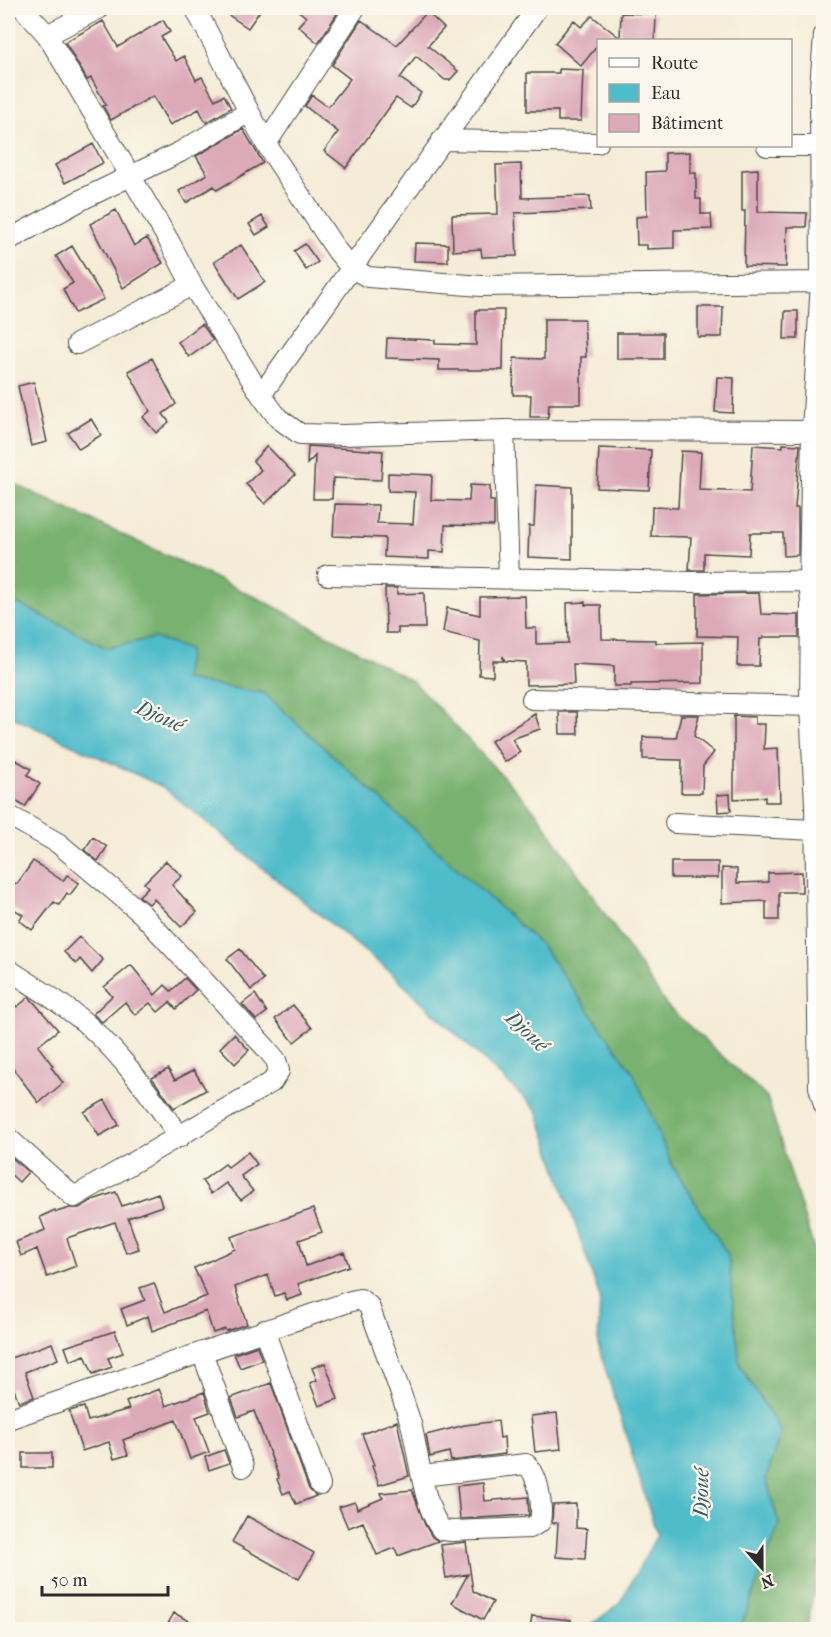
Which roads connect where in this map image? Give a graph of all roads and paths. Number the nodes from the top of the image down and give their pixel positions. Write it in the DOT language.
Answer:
graph roads {
  1 [pos="23,8"];
  2 [pos="100,8"];
  3 [pos="195,8"];
  4 [pos="356,8"];
  5 [pos="531,10"];
  6 [pos="47,35"];
  7 [pos="824,35"];
  8 [pos="249,112"];
  9 [pos="442,140"];
  10 [pos="597,143"];
  11 [pos="266,144"];
  12 [pos="792,146"];
  13 [pos="821,146"];
  14 [pos="130,176"];
  15 [pos="822,215"];
  16 [pos="10,239"];
  17 [pos="351,268"];
  18 [pos="820,282"];
  19 [pos="192,285"];
  20 [pos="77,344"];
  21 [pos="261,395"];
  22 [pos="504,430"];
  23 [pos="818,430"];
  24 [pos="328,575"];
  25 [pos="509,578"];
  26 [pos="809,581"];
  27 [pos="817,602"];
  28 [pos="532,699"];
  29 [pos="810,706"];
  30 [pos="819,804"];
  31 [pos="8,814"];
  32 [pos="675,823"];
  33 [pos="814,830"];
  34 [pos="8,969"];
  35 [pos="822,1093"];
  36 [pos="180,1137"];
  37 [pos="8,1138"];
  38 [pos="264,1330"];
  39 [pos="202,1352"];
  40 [pos="8,1419"];
  41 [pos="243,1467"];
  42 [pos="423,1476"];
  43 [pos="320,1485"];
  1 -- 6 [label="street"];
  2 -- 6 [label="street"];
  3 -- 8 [label="street"];
  4 -- 11 [label="street"];
  5 -- 9 [label="street"];
  6 -- 14 [label="street"];
  7 -- 13 [label="street"];
  8 -- 11 [label="street"];
  8 -- 14 [label="street"];
  9 -- 10 [label="street"];
  9 -- 17 [label="street"];
  11 -- 17 [label="street"];
  12 -- 13 [label="street"];
  13 -- 15 [label="street"];
  14 -- 16 [label="street"];
  14 -- 19 [label="street"];
  15 -- 18 [label="street"];
  17 -- 18 [label="street"];
  17 -- 21 [label="street"];
  18 -- 23 [label="street"];
  19 -- 20 [label="street"];
  19 -- 21 [label="street"];
  21 -- 22 [label="street"];
  22 -- 23 [label="street"];
  22 -- 25 [label="street"];
  23 -- 26 [label="street"];
  24 -- 25 [label="street"];
  25 -- 26 [label="street"];
  26 -- 27 [label="street"];
  27 -- 29 [label="street"];
  28 -- 29 [label="street"];
  29 -- 30 [label="street"];
  30 -- 33 [label="street"];
  31 -- 36 [label="street"];
  32 -- 33 [label="street"];
  33 -- 35 [label="street"];
  34 -- 36 [label="street"];
  36 -- 37 [label="street"];
  38 -- 39 [label="street"];
  38 -- 42 [label="street"];
  38 -- 43 [label="street"];
  39 -- 40 [label="street"];
  39 -- 41 [label="street"];
  42 -- 42 [label="street"];
}
